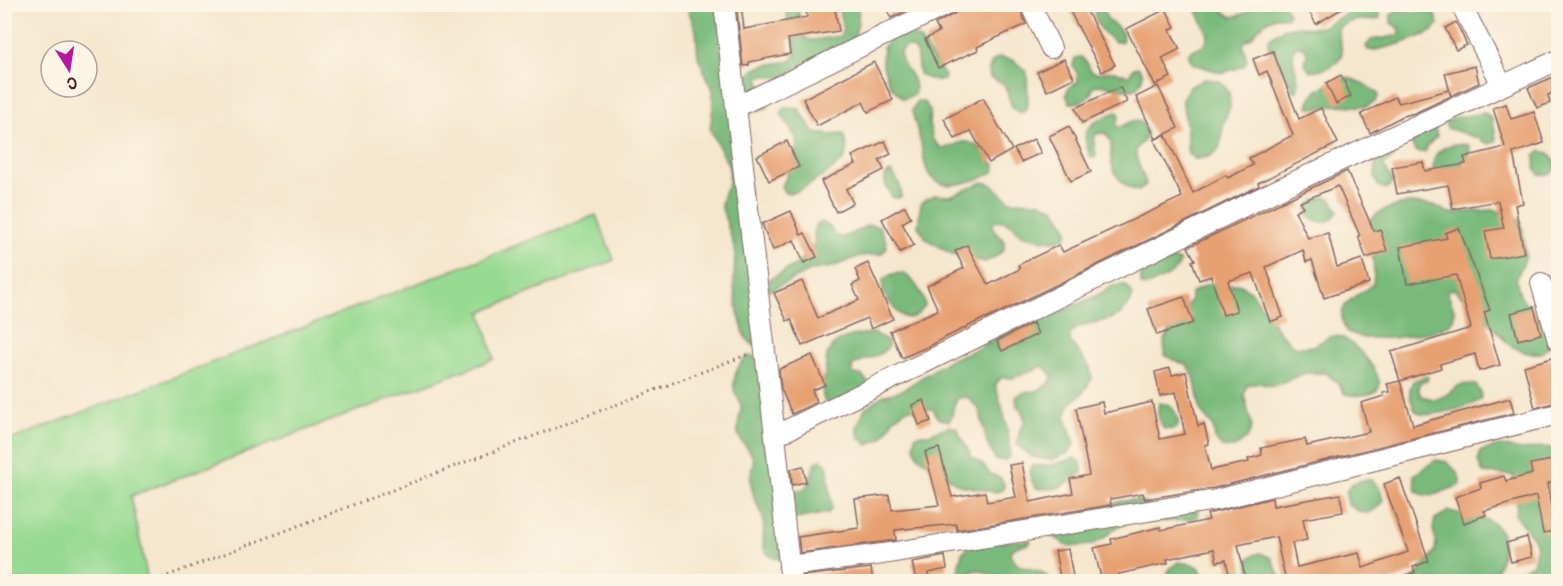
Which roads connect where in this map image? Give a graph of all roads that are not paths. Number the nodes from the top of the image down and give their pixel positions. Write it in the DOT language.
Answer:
graph roads {
  1 [pos="724,4"];
  2 [pos="948,4"];
  3 [pos="1030,4"];
  4 [pos="1461,4"];
  5 [pos="1051,48"];
  6 [pos="1558,60"];
  7 [pos="1502,85"];
  8 [pos="736,107"];
  9 [pos="1541,283"];
  10 [pos="1558,341"];
  11 [pos="1558,414"];
  12 [pos="775,436"];
  13 [pos="790,574"];
  1 -- 8 [label="lane"];
  2 -- 8 [label="lane"];
  3 -- 5 [label="lane"];
  4 -- 7 [label="lane"];
  6 -- 7 [label="lane"];
  7 -- 12 [label="lane"];
  8 -- 12 [label="lane"];
  9 -- 10 [label="lane"];
  11 -- 13 [label="lane"];
  12 -- 13 [label="lane"];
}
